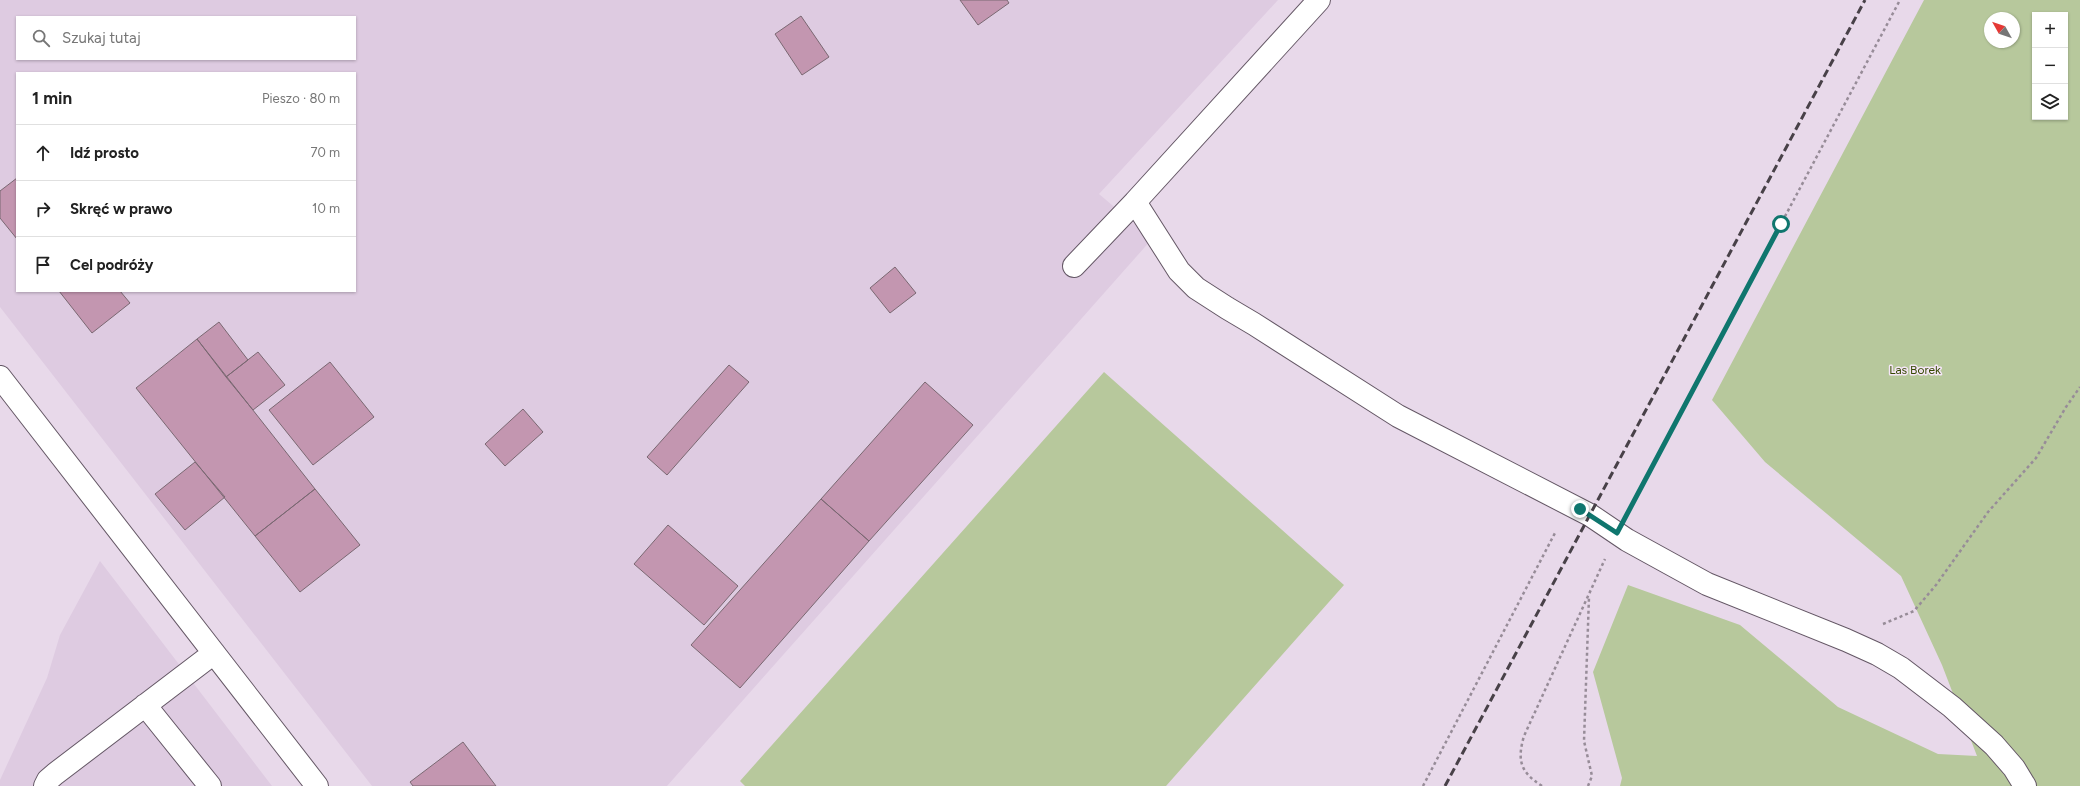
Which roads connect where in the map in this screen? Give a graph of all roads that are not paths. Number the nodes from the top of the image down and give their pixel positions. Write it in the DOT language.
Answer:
graph roads {
  1 [pos="1319,0"];
  2 [pos="1135,202"];
  3 [pos="1074,266"];
  4 [pos="0,377"];
  5 [pos="214,653"];
  6 [pos="145,706"];
  7 [pos="55,782"];
  8 [pos="210,786"];
  9 [pos="318,786"];
  10 [pos="2024,786"];
  1 -- 2 [label="street"];
  2 -- 3 [label="street"];
  2 -- 10 [label="street"];
  4 -- 5 [label="street"];
  5 -- 6 [label="street"];
  5 -- 9 [label="street"];
  6 -- 7 [label="street"];
  6 -- 8 [label="street"];
}
